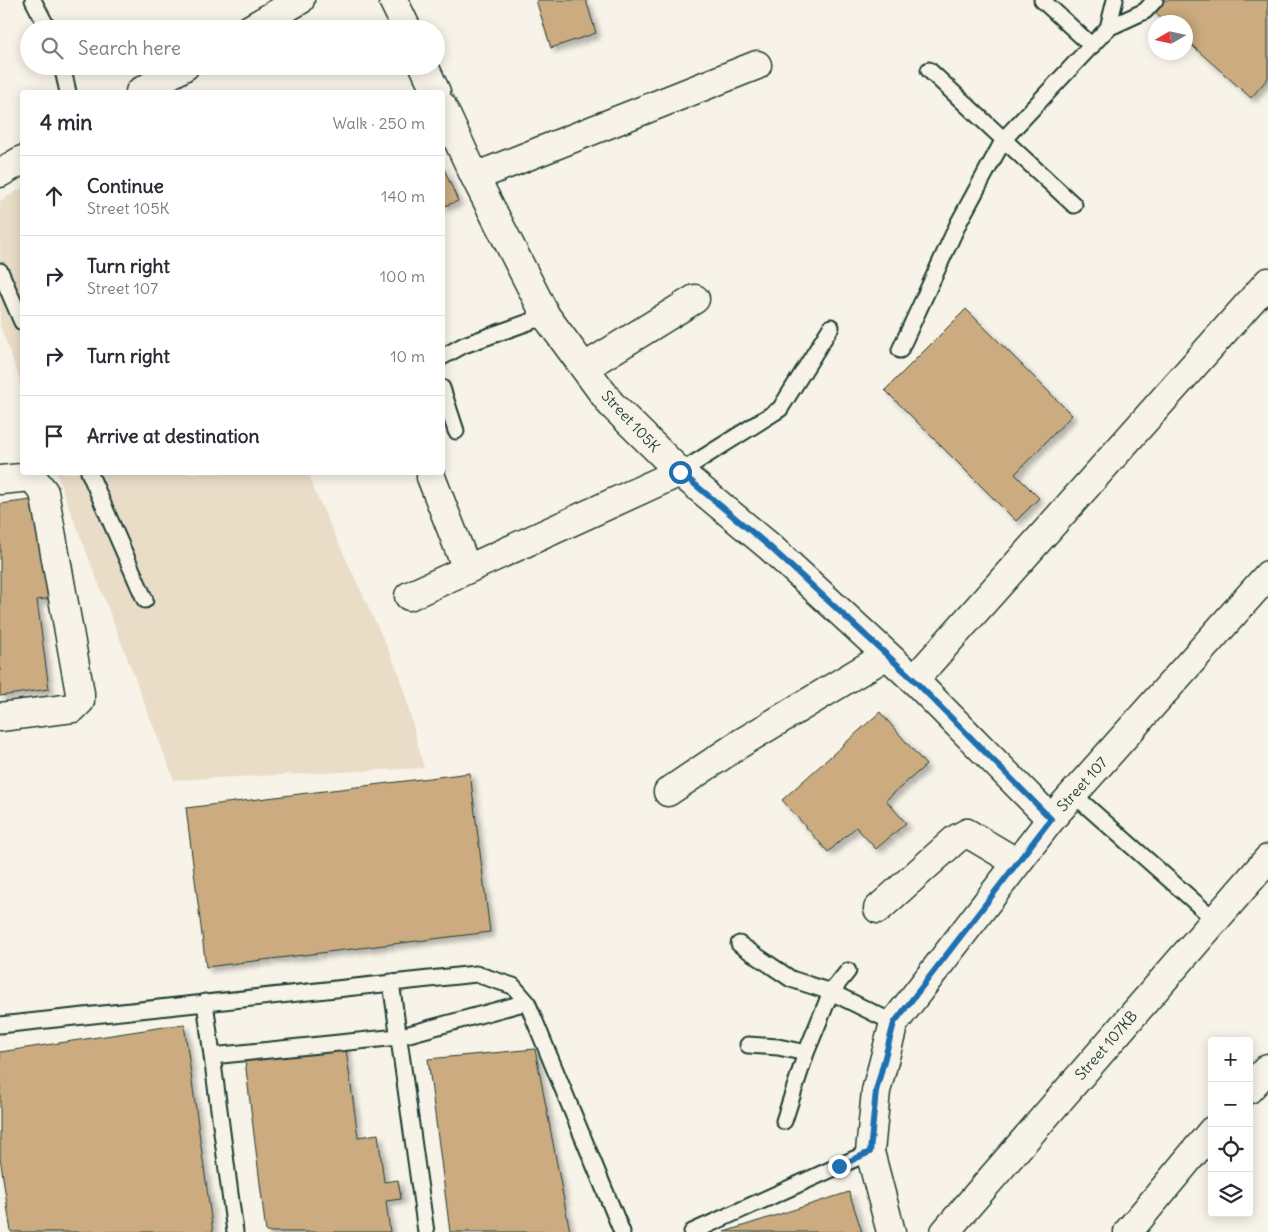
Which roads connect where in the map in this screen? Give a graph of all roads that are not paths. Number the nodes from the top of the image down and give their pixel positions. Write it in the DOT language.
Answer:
graph roads {
  1 [pos="33,0"];
  2 [pos="300,0"];
  3 [pos="394,0"];
  4 [pos="1042,0"];
  5 [pos="1115,0"];
  6 [pos="1155,0"];
  7 [pos="43,20"];
  8 [pos="266,20"];
  9 [pos="403,20"];
  10 [pos="1108,28"];
  11 [pos="1092,46"];
  12 [pos="757,65"];
  13 [pos="929,70"];
  14 [pos="64,75"];
  15 [pos="170,75"];
  16 [pos="428,75"];
  17 [pos="68,90"];
  18 [pos="146,90"];
  19 [pos="435,90"];
  20 [pos="445,112"];
  21 [pos="1004,140"];
  22 [pos="20,161"];
  23 [pos="0,173"];
  24 [pos="475,177"];
  25 [pos="1074,205"];
  26 [pos="0,271"];
  27 [pos="1268,282"];
  28 [pos="695,299"];
  29 [pos="546,316"];
  30 [pos="20,317"];
  31 [pos="831,327"];
  32 [pos="900,350"];
  33 [pos="445,355"];
  34 [pos="585,367"];
  35 [pos="445,397"];
  36 [pos="456,431"];
  37 [pos="680,472"];
  38 [pos="90,475"];
  39 [pos="431,477"];
  40 [pos="0,480"];
  41 [pos="467,570"];
  42 [pos="1268,575"];
  43 [pos="409,596"];
  44 [pos="145,600"];
  45 [pos="887,655"];
  46 [pos="914,680"];
  47 [pos="0,717"];
  48 [pos="668,792"];
  49 [pos="1073,794"];
  50 [pos="1051,819"];
  51 [pos="1268,859"];
  52 [pos="1016,862"];
  53 [pos="878,910"];
  54 [pos="1216,920"];
  55 [pos="740,944"];
  56 [pos="848,972"];
  57 [pos="391,982"];
  58 [pos="831,992"];
  59 [pos="205,1002"];
  60 [pos="527,1002"];
  61 [pos="894,1023"];
  62 [pos="0,1025"];
  63 [pos="398,1037"];
  64 [pos="748,1045"];
  65 [pos="806,1053"];
  66 [pos="212,1056"];
  67 [pos="1268,1068"];
  68 [pos="1253,1085"];
  69 [pos="784,1121"];
  70 [pos="1208,1136"];
  71 [pos="870,1152"];
  72 [pos="235,1232"];
  73 [pos="426,1232"];
  74 [pos="622,1232"];
  75 [pos="692,1232"];
  76 [pos="891,1232"];
  77 [pos="945,1232"];
  78 [pos="1128,1232"];
  1 -- 7 [label="lane"];
  2 -- 8 [label="street"];
  3 -- 9 [label="street"];
  4 -- 11 [label="lane"];
  5 -- 10 [label="lane"];
  6 -- 10 [label="lane"];
  10 -- 11 [label="lane"];
  11 -- 21 [label="lane"];
  12 -- 24 [label="street"];
  13 -- 21 [label="lane"];
  14 -- 17 [label="lane"];
  15 -- 18 [label="street"];
  16 -- 19 [label="street"];
  20 -- 24 [label="street, Street 105K"];
  21 -- 25 [label="lane"];
  21 -- 32 [label="lane"];
  22 -- 23 [label="street"];
  24 -- 29 [label="street, Street 105K"];
  26 -- 30 [label="lane"];
  27 -- 46 [label="street"];
  28 -- 34 [label="street"];
  29 -- 33 [label="lane"];
  29 -- 34 [label="street, Street 105K"];
  31 -- 37 [label="lane"];
  34 -- 37 [label="street, Street 105K"];
  35 -- 36 [label="lane"];
  37 -- 41 [label="street"];
  37 -- 45 [label="street, Street 105K"];
  38 -- 44 [label="lane"];
  39 -- 41 [label="street"];
  40 -- 47 [label="street"];
  41 -- 43 [label="street"];
  42 -- 49 [label="street, Street 107"];
  45 -- 46 [label="street, Street 105K"];
  45 -- 48 [label="street"];
  46 -- 50 [label="street, Street 105K"];
  49 -- 50 [label="street, Street 107"];
  49 -- 54 [label="lane"];
  50 -- 52 [label="street, Street 107"];
  51 -- 54 [label="street, Street 107KB"];
  52 -- 53 [label="street"];
  52 -- 61 [label="street, Street 107"];
  54 -- 77 [label="street, Street 107KB"];
  55 -- 58 [label="lane"];
  56 -- 58 [label="lane"];
  57 -- 59 [label="lane"];
  57 -- 60 [label="lane"];
  57 -- 63 [label="lane"];
  58 -- 61 [label="lane"];
  58 -- 65 [label="lane"];
  59 -- 62 [label="lane"];
  59 -- 66 [label="lane"];
  60 -- 63 [label="lane"];
  60 -- 74 [label="lane"];
  61 -- 71 [label="street, Street 107"];
  63 -- 66 [label="lane"];
  63 -- 73 [label="lane"];
  64 -- 65 [label="lane"];
  65 -- 69 [label="lane"];
  66 -- 72 [label="lane"];
  67 -- 68 [label="street"];
  70 -- 78 [label="street"];
  71 -- 75 [label="lane"];
  71 -- 76 [label="street, Street 107"];
}
